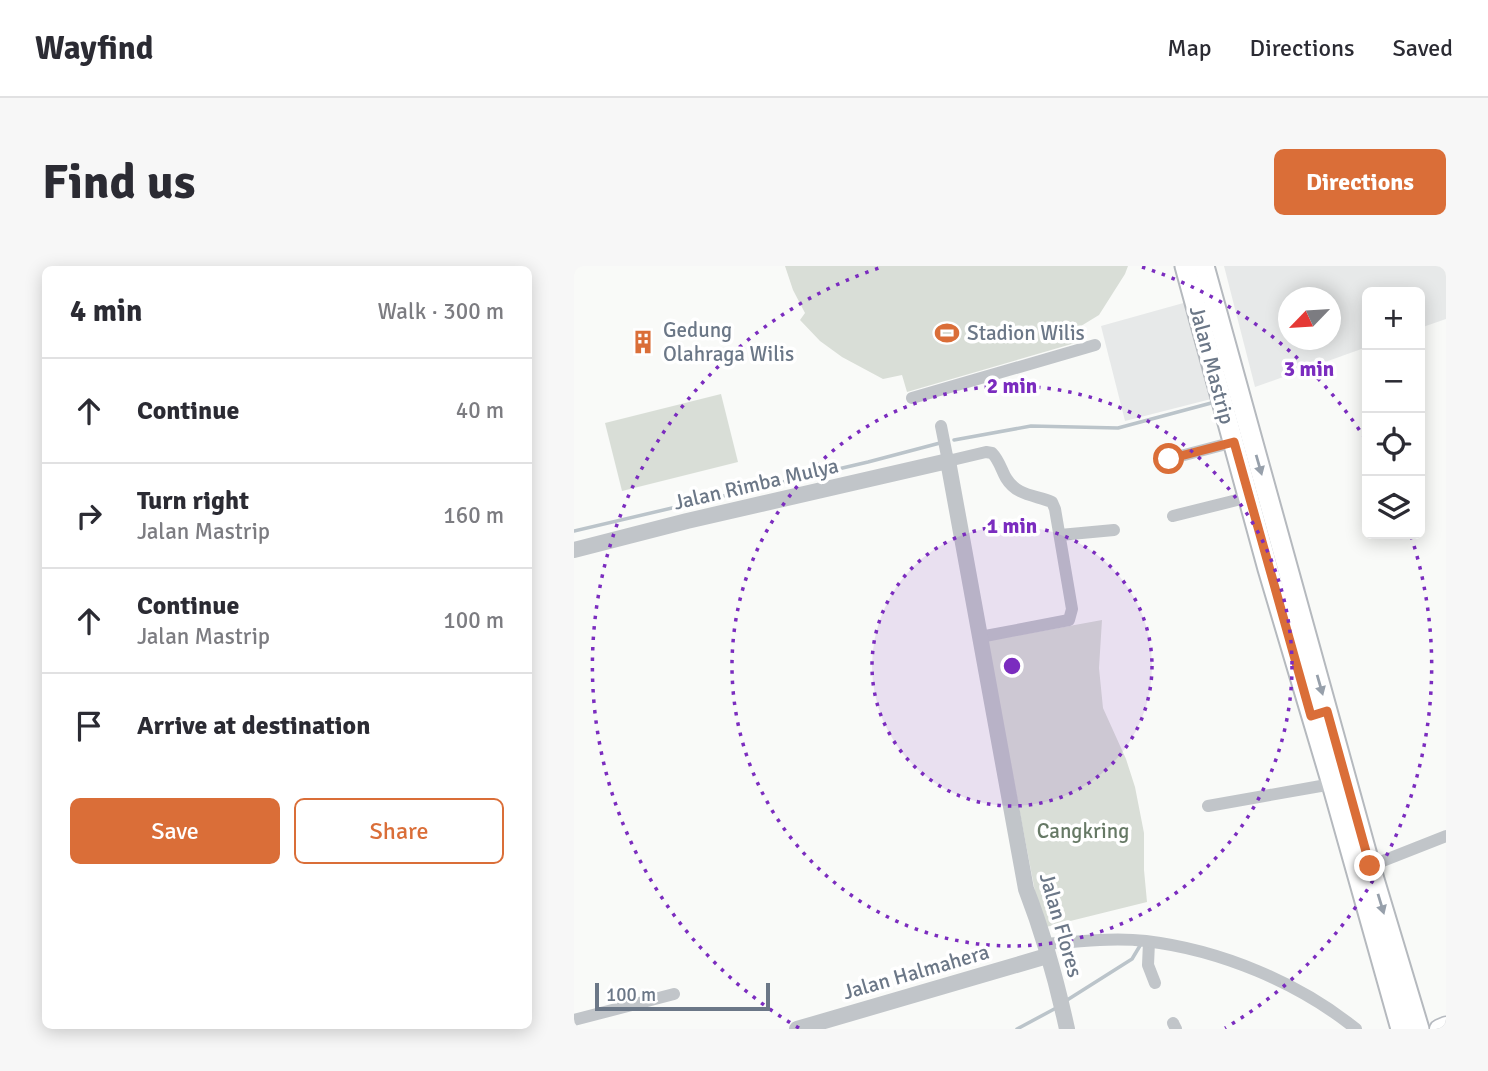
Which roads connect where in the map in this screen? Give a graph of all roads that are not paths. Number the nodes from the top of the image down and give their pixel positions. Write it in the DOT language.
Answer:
graph roads {
  1 [pos="1185,266"];
  2 [pos="1204,266"];
  3 [pos="1095,345"];
  4 [pos="1230,397"];
  5 [pos="912,398"];
  6 [pos="941,427"];
  7 [pos="1234,442"];
  8 [pos="948,459"];
  9 [pos="1169,459"];
  10 [pos="1249,497"];
  11 [pos="1173,516"];
  12 [pos="1114,530"];
  13 [pos="1059,535"];
  14 [pos="574,550"];
  15 [pos="981,637"];
  16 [pos="1319,714"];
  17 [pos="1332,784"];
  18 [pos="1208,806"];
  19 [pos="1446,836"];
  20 [pos="1370,866"];
  21 [pos="1148,942"];
  22 [pos="1046,950"];
  23 [pos="1155,983"];
  24 [pos="674,994"];
  25 [pos="574,1020"];
  26 [pos="1065,1021"];
  27 [pos="1446,1026"];
  28 [pos="797,1029"];
  29 [pos="1356,1029"];
  30 [pos="1401,1029"];
  31 [pos="1419,1029"];
  32 [pos="1439,1029"];
  1 -- 4 [label="main road, Jalan Mastrip"];
  2 -- 4 [label="main road, Jalan Mastrip"];
  3 -- 5 [label="street"];
  4 -- 7 [label="main road, Jalan Mastrip"];
  4 -- 16 [label="main road, Jalan Mastrip, one-way"];
  6 -- 8 [label="street"];
  7 -- 9 [label="street"];
  7 -- 10 [label="main road, Jalan Mastrip"];
  8 -- 13 [label="street"];
  8 -- 14 [label="street, Jalan Rimba Mulya"];
  8 -- 15 [label="street, Jalan Flores"];
  10 -- 11 [label="street"];
  10 -- 16 [label="main road, Jalan Mastrip"];
  12 -- 13 [label="street"];
  13 -- 15 [label="street"];
  15 -- 22 [label="street, Jalan Flores"];
  16 -- 17 [label="main road, Jalan Mastrip"];
  16 -- 20 [label="main road, Jalan Mastrip"];
  17 -- 18 [label="street"];
  17 -- 30 [label="main road, Jalan Mastrip"];
  19 -- 20 [label="street"];
  20 -- 31 [label="main road, Jalan Mastrip, one-way"];
  21 -- 22 [label="street"];
  21 -- 23 [label="street"];
  21 -- 29 [label="street"];
  22 -- 26 [label="street, Jalan Flores"];
  22 -- 28 [label="street, Jalan Halmahera"];
  24 -- 25 [label="street"];
  27 -- 32 [label="main road"];
}
